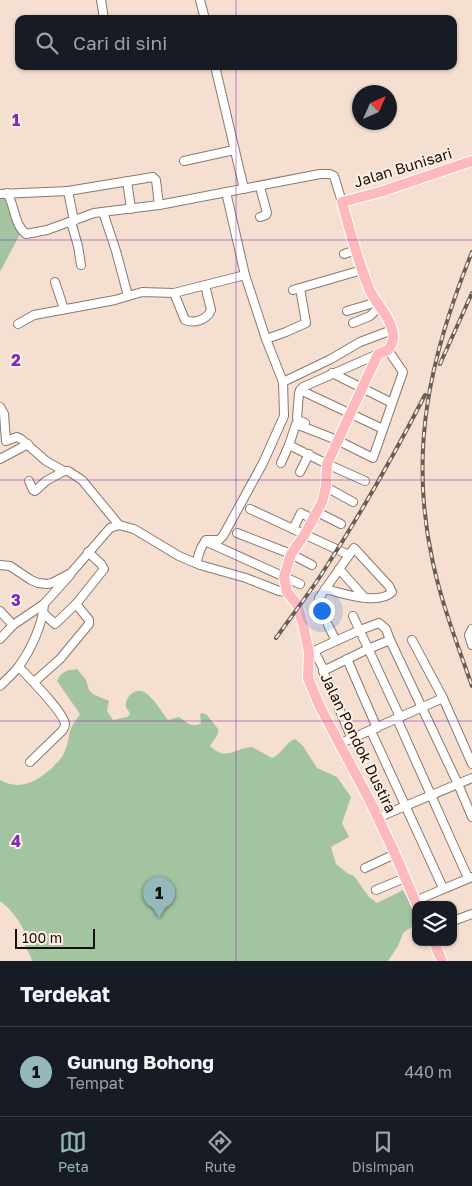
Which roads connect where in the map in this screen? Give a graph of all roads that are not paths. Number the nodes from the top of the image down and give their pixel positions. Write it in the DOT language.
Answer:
graph roads {
  1 [pos="101,0"];
  2 [pos="200,0"];
  3 [pos="103,15"];
  4 [pos="204,15"];
  5 [pos="216,70"];
  6 [pos="234,150"];
  7 [pos="184,161"];
  8 [pos="472,161"];
  9 [pos="127,181"];
  10 [pos="260,186"];
  11 [pos="244,189"];
  12 [pos="68,191"];
  13 [pos="226,192"];
  14 [pos="3,193"];
  15 [pos="342,202"];
  16 [pos="159,205"];
  17 [pos="131,209"];
  18 [pos="103,212"];
  19 [pos="260,217"];
  20 [pos="72,221"];
  21 [pos="356,250"];
  22 [pos="344,254"];
  23 [pos="80,265"];
  24 [pos="362,270"];
  25 [pos="245,275"];
  26 [pos="55,282"];
  27 [pos="205,285"];
  28 [pos="174,293"];
  29 [pos="128,296"];
  30 [pos="378,304"];
  31 [pos="64,309"];
  32 [pos="347,311"];
  33 [pos="353,323"];
  34 [pos="18,324"];
  35 [pos="392,330"];
  36 [pos="266,339"];
  37 [pos="388,350"];
  38 [pos="378,354"];
  39 [pos="332,373"];
  40 [pos="283,382"];
  41 [pos="362,389"];
  42 [pos="300,390"];
  43 [pos="392,403"];
  44 [pos="0,407"];
  45 [pos="350,414"];
  46 [pos="383,429"];
  47 [pos="338,439"];
  48 [pos="28,444"];
  49 [pos="289,445"];
  50 [pos="309,454"];
  51 [pos="0,459"];
  52 [pos="281,463"];
  53 [pos="327,464"];
  54 [pos="64,471"];
  55 [pos="300,472"];
  56 [pos="29,481"];
  57 [pos="365,481"];
  58 [pos="326,487"];
  59 [pos="353,502"];
  60 [pos="250,510"];
  61 [pos="315,516"];
  62 [pos="341,524"];
  63 [pos="119,525"];
  64 [pos="293,529"];
  65 [pos="237,533"];
  66 [pos="305,534"];
  67 [pos="205,541"];
  68 [pos="88,552"];
  69 [pos="291,554"];
  70 [pos="349,555"];
  71 [pos="196,564"];
  72 [pos="0,565"];
  73 [pos="312,565"];
  74 [pos="339,569"];
  75 [pos="71,573"];
  76 [pos="284,577"];
  77 [pos="300,584"];
  78 [pos="325,589"];
  79 [pos="288,592"];
  80 [pos="319,598"];
  81 [pos="365,598"];
  82 [pos="44,604"];
  83 [pos="76,604"];
  84 [pos="0,611"];
  85 [pos="44,613"];
  86 [pos="353,616"];
  87 [pos="13,625"];
  88 [pos="328,625"];
  89 [pos="472,629"];
  90 [pos="360,630"];
  91 [pos="0,639"];
  92 [pos="390,640"];
  93 [pos="412,640"];
  94 [pos="336,641"];
  95 [pos="472,645"];
  96 [pos="368,649"];
  97 [pos="346,659"];
  98 [pos="19,667"];
  99 [pos="324,670"];
  100 [pos="34,682"];
  101 [pos="0,686"];
  102 [pos="443,698"];
  103 [pos="422,708"];
  104 [pos="398,718"];
  105 [pos="374,729"];
  106 [pos="352,739"];
  107 [pos="340,744"];
  108 [pos="30,762"];
  109 [pos="472,764"];
  110 [pos="472,778"];
  111 [pos="458,784"];
  112 [pos="432,794"];
  113 [pos="405,806"];
  114 [pos="472,817"];
  115 [pos="377,818"];
  116 [pos="395,854"];
  117 [pos="365,868"];
  118 [pos="470,877"];
  119 [pos="405,878"];
  120 [pos="443,888"];
  121 [pos="376,890"];
  122 [pos="415,901"];
  123 [pos="420,901"];
  124 [pos="472,914"];
  125 [pos="457,920"];
  126 [pos="436,946"];
  127 [pos="442,961"];
  1 -- 3 [label="street"];
  2 -- 4 [label="street"];
  5 -- 6 [label="street"];
  6 -- 7 [label="street"];
  6 -- 11 [label="street"];
  8 -- 15 [label="main road, Jalan Bunisari"];
  9 -- 12 [label="street"];
  9 -- 16 [label="street"];
  9 -- 17 [label="street"];
  10 -- 11 [label="street"];
  10 -- 15 [label="street"];
  10 -- 19 [label="street"];
  11 -- 13 [label="street"];
  12 -- 14 [label="street"];
  12 -- 20 [label="street"];
  13 -- 16 [label="street"];
  13 -- 25 [label="street"];
  14 -- 20 [label="street"];
  15 -- 21 [label="main road"];
  16 -- 17 [label="street"];
  17 -- 18 [label="street"];
  18 -- 20 [label="street"];
  18 -- 29 [label="street"];
  20 -- 23 [label="street"];
  21 -- 22 [label="street"];
  21 -- 24 [label="main road"];
  24 -- 30 [label="main road"];
  24 -- 36 [label="street"];
  25 -- 27 [label="street"];
  25 -- 36 [label="street"];
  26 -- 31 [label="street"];
  27 -- 28 [label="street"];
  27 -- 28 [label="street"];
  28 -- 29 [label="street"];
  29 -- 31 [label="street"];
  30 -- 32 [label="street"];
  30 -- 33 [label="street"];
  30 -- 35 [label="main road"];
  31 -- 34 [label="street"];
  35 -- 37 [label="main road"];
  35 -- 40 [label="street"];
  36 -- 40 [label="street"];
  37 -- 38 [label="main road"];
  37 -- 43 [label="street"];
  38 -- 39 [label="street"];
  38 -- 41 [label="main road"];
  39 -- 41 [label="street"];
  39 -- 42 [label="street"];
  40 -- 67 [label="street"];
  41 -- 43 [label="street"];
  41 -- 45 [label="main road"];
  42 -- 45 [label="street"];
  42 -- 47 [label="street"];
  43 -- 46 [label="street"];
  44 -- 48 [label="street"];
  45 -- 46 [label="street"];
  45 -- 47 [label="main road"];
  46 -- 47 [label="street"];
  47 -- 49 [label="street"];
  47 -- 53 [label="main road"];
  48 -- 51 [label="street"];
  48 -- 54 [label="street"];
  49 -- 50 [label="street"];
  49 -- 52 [label="street"];
  50 -- 53 [label="street"];
  50 -- 55 [label="street"];
  53 -- 57 [label="street"];
  53 -- 58 [label="main road"];
  54 -- 56 [label="street"];
  54 -- 63 [label="street"];
  58 -- 59 [label="street"];
  58 -- 61 [label="main road"];
  60 -- 64 [label="street"];
  61 -- 62 [label="street"];
  61 -- 64 [label="street"];
  61 -- 66 [label="main road"];
  63 -- 68 [label="street"];
  63 -- 71 [label="street"];
  64 -- 66 [label="street"];
  65 -- 69 [label="street"];
  66 -- 69 [label="main road"];
  66 -- 70 [label="street"];
  67 -- 71 [label="street"];
  67 -- 76 [label="street"];
  68 -- 75 [label="street"];
  68 -- 83 [label="street"];
  69 -- 73 [label="street"];
  69 -- 76 [label="main road"];
  70 -- 74 [label="street"];
  70 -- 81 [label="street"];
  71 -- 79 [label="street"];
  72 -- 75 [label="street"];
  74 -- 78 [label="street"];
  74 -- 81 [label="street"];
  75 -- 82 [label="street"];
  76 -- 77 [label="street"];
  76 -- 79 [label="main road, Jalan Pondok Dustira"];
  78 -- 80 [label="street"];
  78 -- 81 [label="street"];
  79 -- 107 [label="main road, Jalan Pondok Dustira"];
  82 -- 85 [label="street"];
  82 -- 87 [label="street"];
  83 -- 85 [label="street"];
  83 -- 100 [label="street"];
  84 -- 87 [label="street"];
  85 -- 98 [label="street"];
  86 -- 90 [label="street"];
  87 -- 91 [label="street"];
  88 -- 94 [label="street"];
  89 -- 95 [label="street"];
  90 -- 92 [label="street"];
  90 -- 94 [label="street"];
  90 -- 96 [label="street"];
  92 -- 96 [label="street"];
  92 -- 103 [label="street"];
  93 -- 102 [label="street"];
  94 -- 99 [label="street"];
  96 -- 97 [label="street"];
  96 -- 104 [label="street"];
  97 -- 99 [label="street"];
  97 -- 105 [label="street"];
  98 -- 100 [label="street"];
  98 -- 101 [label="street"];
  99 -- 106 [label="street"];
  100 -- 108 [label="street"];
  102 -- 103 [label="street"];
  102 -- 109 [label="street"];
  103 -- 104 [label="street"];
  103 -- 111 [label="street"];
  104 -- 105 [label="street"];
  104 -- 112 [label="street"];
  105 -- 106 [label="street"];
  105 -- 113 [label="street"];
  106 -- 107 [label="street"];
  107 -- 115 [label="main road, Jalan Pondok Dustira"];
  110 -- 111 [label="street"];
  111 -- 112 [label="street"];
  111 -- 114 [label="street"];
  112 -- 113 [label="street"];
  112 -- 118 [label="street"];
  113 -- 115 [label="street"];
  113 -- 120 [label="street"];
  115 -- 116 [label="main road, Jalan Pondok Dustira"];
  116 -- 117 [label="street"];
  116 -- 119 [label="main road, Jalan Pondok Dustira"];
  118 -- 120 [label="street"];
  119 -- 121 [label="street"];
  119 -- 122 [label="main road, Jalan Pondok Dustira"];
  120 -- 123 [label="street"];
  124 -- 125 [label="street"];
  126 -- 127 [label="main road"];
}
